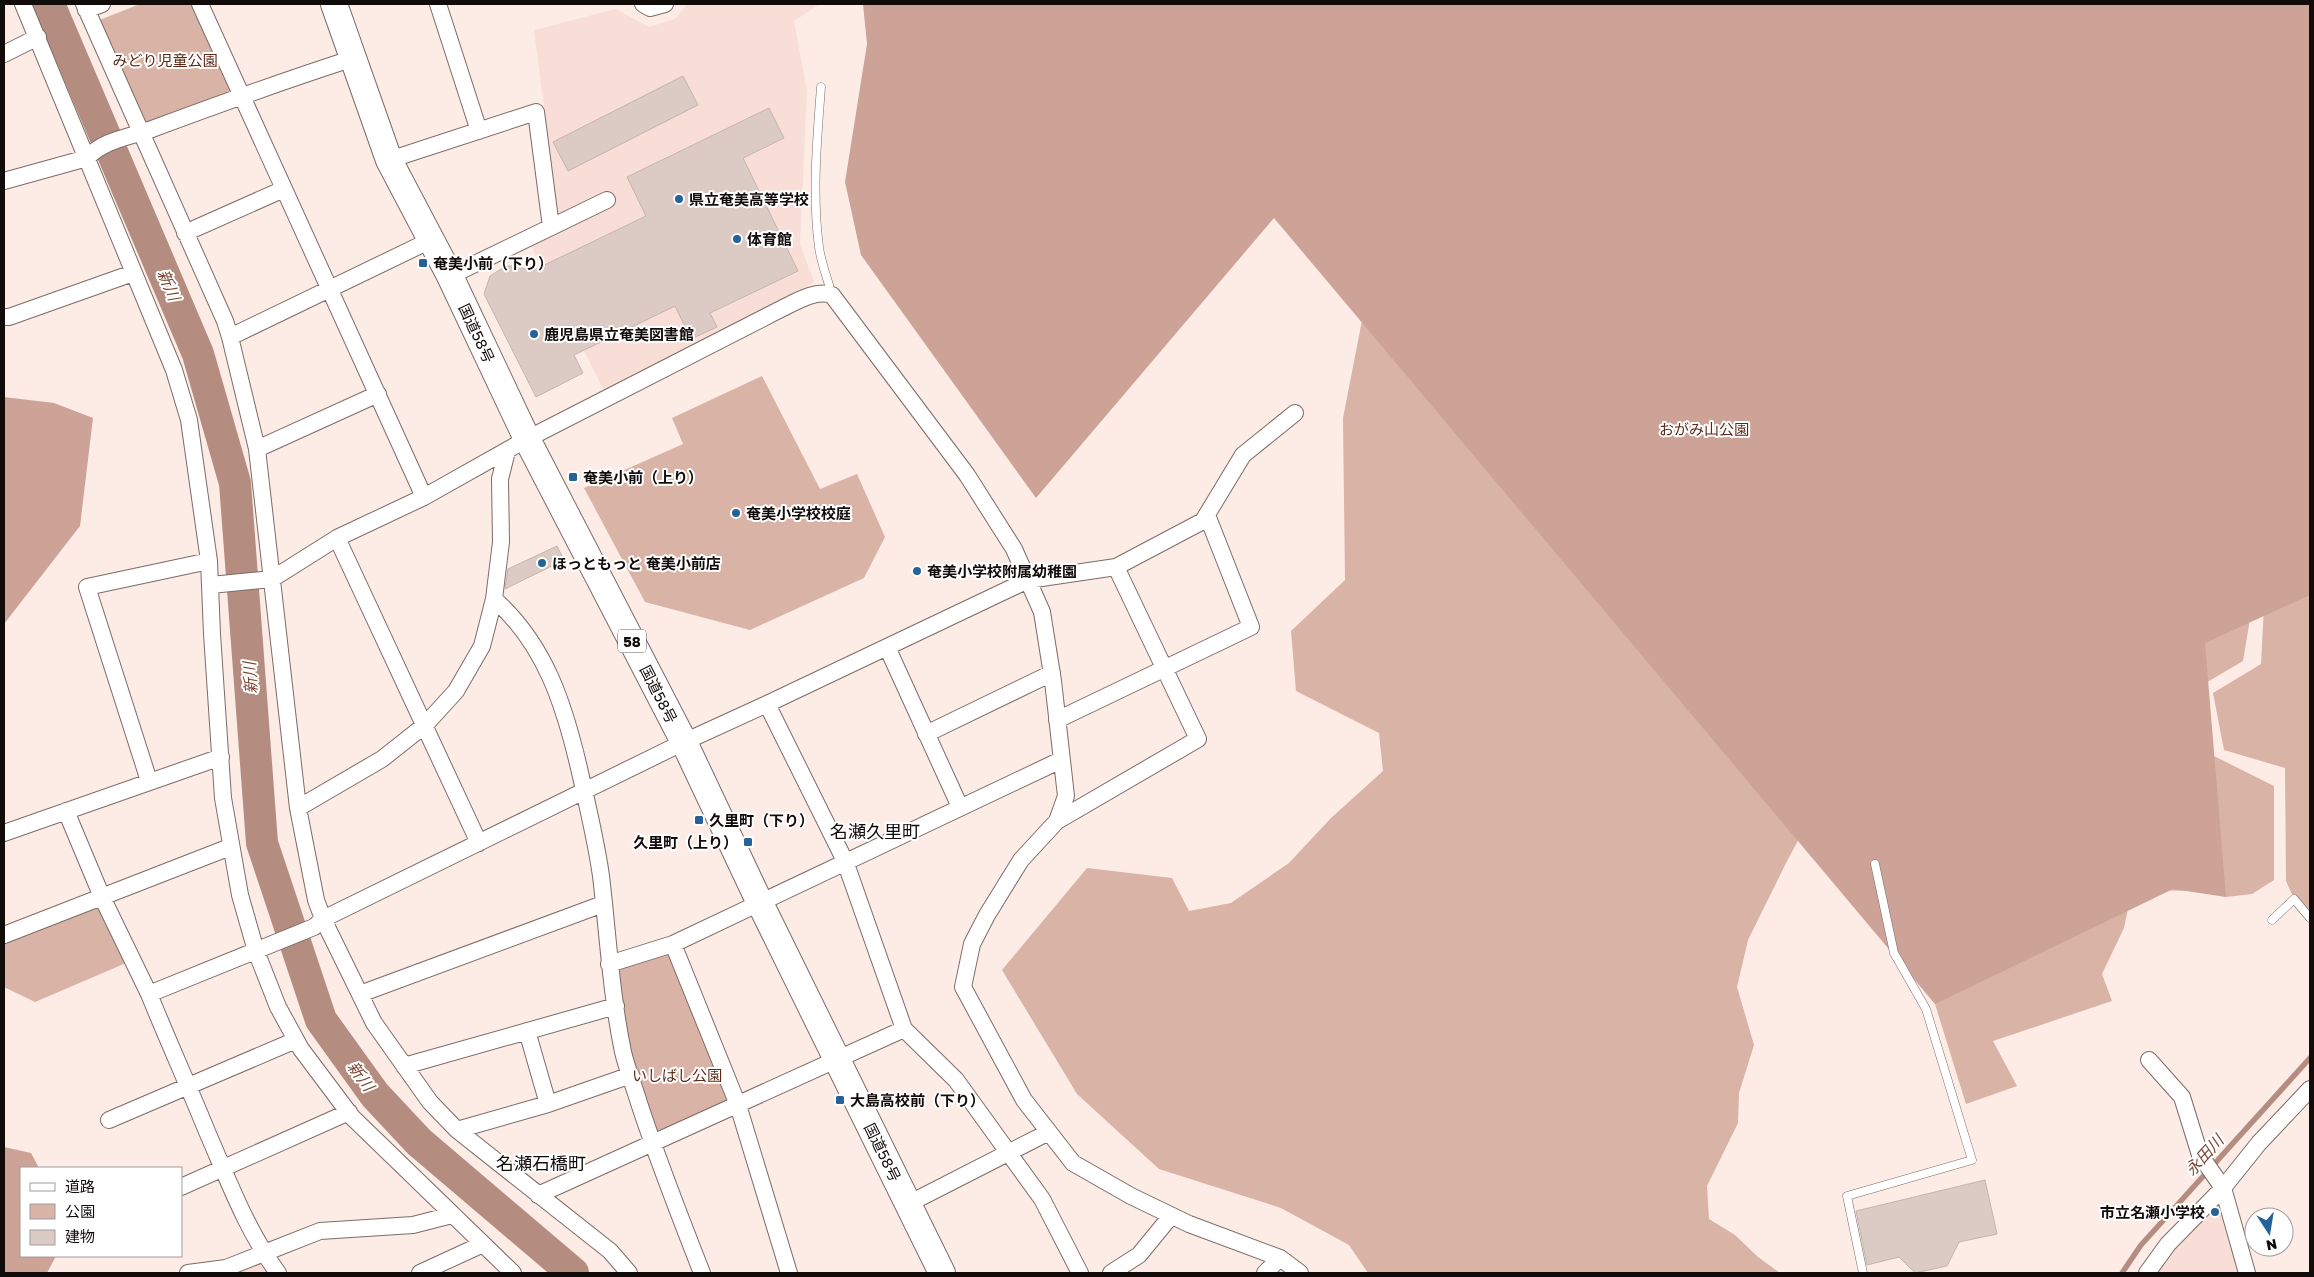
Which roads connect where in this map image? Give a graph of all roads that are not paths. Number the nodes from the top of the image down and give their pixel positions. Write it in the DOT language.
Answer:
graph roads {
  1 [pos="23,4"];
  2 [pos="102,4"];
  3 [pos="200,4"];
  4 [pos="334,4"];
  5 [pos="438,4"];
  6 [pos="643,4"];
  7 [pos="665,4"];
  8 [pos="85,7"];
  9 [pos="38,37"];
  10 [pos="4,54"];
  11 [pos="354,58"];
  12 [pos="821,87"];
  13 [pos="241,95"];
  14 [pos="479,131"];
  15 [pos="135,134"];
  16 [pos="91,153"];
  17 [pos="389,160"];
  18 [pos="4,181"];
  19 [pos="284,189"];
  20 [pos="607,200"];
  21 [pos="551,227"];
  22 [pos="185,232"];
  23 [pos="431,240"];
  24 [pos="133,273"];
  25 [pos="450,276"];
  26 [pos="330,290"];
  27 [pos="832,296"];
  28 [pos="4,317"];
  29 [pos="230,337"];
  30 [pos="378,394"];
  31 [pos="1295,412"];
  32 [pos="517,445"];
  33 [pos="257,449"];
  34 [pos="424,497"];
  35 [pos="1206,515"];
  36 [pos="337,538"];
  37 [pos="210,561"];
  38 [pos="1116,567"];
  39 [pos="272,579"];
  40 [pos="1028,580"];
  41 [pos="211,585"];
  42 [pos="494,599"];
  43 [pos="887,647"];
  44 [pos="1165,667"];
  45 [pos="1052,673"];
  46 [pos="767,704"];
  47 [pos="1057,720"];
  48 [pos="425,725"];
  49 [pos="926,734"];
  50 [pos="684,742"];
  51 [pos="222,757"];
  52 [pos="1060,760"];
  53 [pos="149,781"];
  54 [pos="584,792"];
  55 [pos="960,807"];
  56 [pos="298,808"];
  57 [pos="66,811"];
  58 [pos="1057,822"];
  59 [pos="4,833"];
  60 [pos="479,843"];
  61 [pos="230,847"];
  62 [pos="845,861"];
  63 [pos="1875,864"];
  64 [pos="102,898"];
  65 [pos="759,901"];
  66 [pos="603,904"];
  67 [pos="2310,918"];
  68 [pos="2272,920"];
  69 [pos="318,923"];
  70 [pos="4,935"];
  71 [pos="672,944"];
  72 [pos="260,948"];
  73 [pos="609,964"];
  74 [pos="149,994"];
  75 [pos="360,994"];
  76 [pos="616,1006"];
  77 [pos="904,1029"];
  78 [pos="527,1031"];
  79 [pos="296,1040"];
  80 [pos="837,1060"];
  81 [pos="2148,1060"];
  82 [pos="404,1066"];
  83 [pos="631,1075"];
  84 [pos="187,1088"];
  85 [pos="2310,1089"];
  86 [pos="548,1104"];
  87 [pos="738,1104"];
  88 [pos="349,1112"];
  89 [pos="109,1120"];
  90 [pos="457,1130"];
  91 [pos="1049,1132"];
  92 [pos="652,1143"];
  93 [pos="1008,1152"];
  94 [pos="223,1169"];
  95 [pos="182,1187"];
  96 [pos="2223,1188"];
  97 [pos="538,1195"];
  98 [pos="908,1204"];
  99 [pos="452,1215"];
  100 [pos="1172,1216"];
  101 [pos="482,1244"];
  102 [pos="264,1254"];
  103 [pos="1280,1258"];
  104 [pos="188,1273"];
  105 [pos="278,1273"];
  106 [pos="420,1273"];
  107 [pos="513,1273"];
  108 [pos="628,1273"];
  109 [pos="702,1273"];
  110 [pos="789,1273"];
  111 [pos="942,1273"];
  112 [pos="1080,1273"];
  113 [pos="1111,1273"];
  114 [pos="1265,1273"];
  115 [pos="1300,1273"];
  116 [pos="1863,1273"];
  117 [pos="2146,1273"];
  118 [pos="2246,1273"];
  1 -- 9 [label="street"];
  2 -- 8 [label="street"];
  3 -- 13 [label="street"];
  4 -- 11 [label="highway, 国道58号 / 58"];
  5 -- 14 [label="street"];
  6 -- 7 [label="street"];
  8 -- 15 [label="street"];
  9 -- 10 [label="street"];
  9 -- 16 [label="street"];
  11 -- 13 [label="street"];
  11 -- 17 [label="highway, 国道58号 / 58"];
  12 -- 27 [label="lane"];
  13 -- 15 [label="street"];
  13 -- 19 [label="street"];
  14 -- 17 [label="street"];
  14 -- 21 [label="street"];
  15 -- 16 [label="street"];
  15 -- 22 [label="street"];
  16 -- 18 [label="street"];
  16 -- 24 [label="street"];
  17 -- 23 [label="highway, 国道58号 / 58"];
  19 -- 22 [label="street"];
  19 -- 26 [label="street"];
  20 -- 21 [label="street"];
  21 -- 25 [label="street"];
  22 -- 29 [label="street"];
  23 -- 25 [label="highway, 国道58号 / 58"];
  23 -- 26 [label="street"];
  24 -- 28 [label="street"];
  24 -- 37 [label="street"];
  25 -- 32 [label="highway, 国道58号 / 58"];
  26 -- 29 [label="street"];
  26 -- 30 [label="street"];
  27 -- 32 [label="street"];
  27 -- 40 [label="street"];
  29 -- 33 [label="street"];
  30 -- 33 [label="street"];
  30 -- 34 [label="street"];
  31 -- 35 [label="street"];
  32 -- 34 [label="street"];
  32 -- 42 [label="street"];
  32 -- 50 [label="highway, 国道58号 / 58"];
  33 -- 39 [label="street"];
  34 -- 36 [label="street"];
  35 -- 38 [label="street"];
  35 -- 44 [label="street"];
  36 -- 39 [label="street"];
  36 -- 48 [label="street"];
  37 -- 41 [label="street"];
  37 -- 53 [label="street"];
  38 -- 40 [label="street"];
  38 -- 44 [label="street"];
  39 -- 41 [label="street"];
  39 -- 56 [label="street"];
  40 -- 43 [label="street"];
  40 -- 45 [label="street"];
  41 -- 51 [label="street"];
  42 -- 48 [label="street"];
  42 -- 54 [label="street"];
  43 -- 46 [label="street"];
  43 -- 49 [label="street"];
  44 -- 47 [label="street"];
  44 -- 58 [label="street"];
  45 -- 47 [label="street"];
  45 -- 49 [label="street"];
  46 -- 50 [label="street"];
  46 -- 62 [label="street"];
  47 -- 52 [label="street"];
  48 -- 56 [label="street"];
  48 -- 60 [label="street"];
  49 -- 55 [label="street"];
  50 -- 54 [label="street"];
  50 -- 65 [label="highway, 国道58号 / 58"];
  51 -- 53 [label="street"];
  51 -- 61 [label="street"];
  52 -- 55 [label="street"];
  52 -- 58 [label="street"];
  53 -- 57 [label="street"];
  54 -- 60 [label="street"];
  54 -- 66 [label="street"];
  55 -- 62 [label="street"];
  56 -- 69 [label="street"];
  57 -- 59 [label="street"];
  57 -- 64 [label="street"];
  58 -- 91 [label="street"];
  60 -- 69 [label="street"];
  61 -- 64 [label="street"];
  61 -- 72 [label="street"];
  62 -- 65 [label="street"];
  62 -- 77 [label="street"];
  63 -- 116 [label="lane"];
  64 -- 70 [label="street"];
  64 -- 74 [label="street"];
  65 -- 71 [label="street"];
  65 -- 80 [label="highway, 国道58号 / 58"];
  66 -- 73 [label="street"];
  66 -- 75 [label="street"];
  67 -- 68 [label="lane"];
  69 -- 72 [label="street"];
  69 -- 75 [label="street"];
  71 -- 73 [label="street"];
  71 -- 87 [label="street"];
  72 -- 74 [label="street"];
  72 -- 79 [label="street"];
  73 -- 76 [label="street"];
  74 -- 84 [label="street"];
  75 -- 82 [label="street"];
  76 -- 78 [label="street"];
  76 -- 83 [label="street"];
  77 -- 80 [label="street"];
  77 -- 93 [label="street"];
  78 -- 82 [label="street"];
  78 -- 86 [label="street"];
  79 -- 84 [label="street"];
  79 -- 88 [label="street"];
  80 -- 87 [label="street"];
  80 -- 98 [label="highway, 国道58号 / 58"];
  81 -- 96 [label="street"];
  82 -- 90 [label="street"];
  83 -- 86 [label="street"];
  83 -- 92 [label="street"];
  84 -- 89 [label="street"];
  84 -- 94 [label="street"];
  85 -- 96 [label="street"];
  86 -- 90 [label="street"];
  87 -- 92 [label="street"];
  87 -- 110 [label="street"];
  88 -- 94 [label="street"];
  88 -- 99 [label="street"];
  90 -- 97 [label="street"];
  91 -- 93 [label="street"];
  91 -- 100 [label="street"];
  92 -- 97 [label="street"];
  92 -- 109 [label="street"];
  93 -- 98 [label="street"];
  93 -- 112 [label="street"];
  94 -- 95 [label="street"];
  94 -- 102 [label="street"];
  96 -- 117 [label="street"];
  96 -- 118 [label="street"];
  97 -- 108 [label="street"];
  98 -- 111 [label="highway, 国道58号 / 58"];
  99 -- 101 [label="street"];
  99 -- 102 [label="street"];
  100 -- 103 [label="street"];
  100 -- 113 [label="street"];
  101 -- 106 [label="street"];
  101 -- 107 [label="street"];
  102 -- 104 [label="street"];
  102 -- 105 [label="street"];
  103 -- 114 [label="street"];
  103 -- 115 [label="street"];
}
